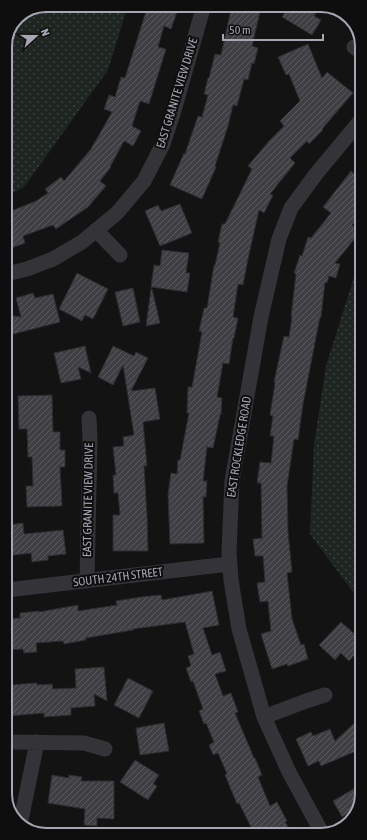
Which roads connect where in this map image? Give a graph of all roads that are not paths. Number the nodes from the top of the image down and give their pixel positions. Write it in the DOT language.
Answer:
graph roads {
  1 [pos="202,12"];
  2 [pos="355,127"];
  3 [pos="96,230"];
  4 [pos="120,255"];
  5 [pos="12,273"];
  6 [pos="89,418"];
  7 [pos="230,564"];
  8 [pos="87,581"];
  9 [pos="12,589"];
  10 [pos="325,695"];
  11 [pos="264,717"];
  12 [pos="12,742"];
  13 [pos="37,742"];
  14 [pos="105,749"];
  15 [pos="22,818"];
  16 [pos="319,828"];
  1 -- 3 [label="street, EAST GRANITE VIEW DRIVE"];
  2 -- 7 [label="street, EAST ROCKLEDGE ROAD"];
  3 -- 4 [label="street"];
  3 -- 5 [label="street, EAST GRANITE VIEW DRIVE"];
  6 -- 8 [label="street, EAST GRANITE VIEW DRIVE"];
  7 -- 8 [label="street, SOUTH 24TH STREET"];
  7 -- 11 [label="street, EAST ROCKLEDGE ROAD"];
  8 -- 9 [label="street, SOUTH 24TH STREET"];
  10 -- 11 [label="street"];
  11 -- 16 [label="street, EAST ROCKLEDGE ROAD"];
  12 -- 13 [label="street"];
  13 -- 14 [label="street"];
  13 -- 15 [label="street"];
}
